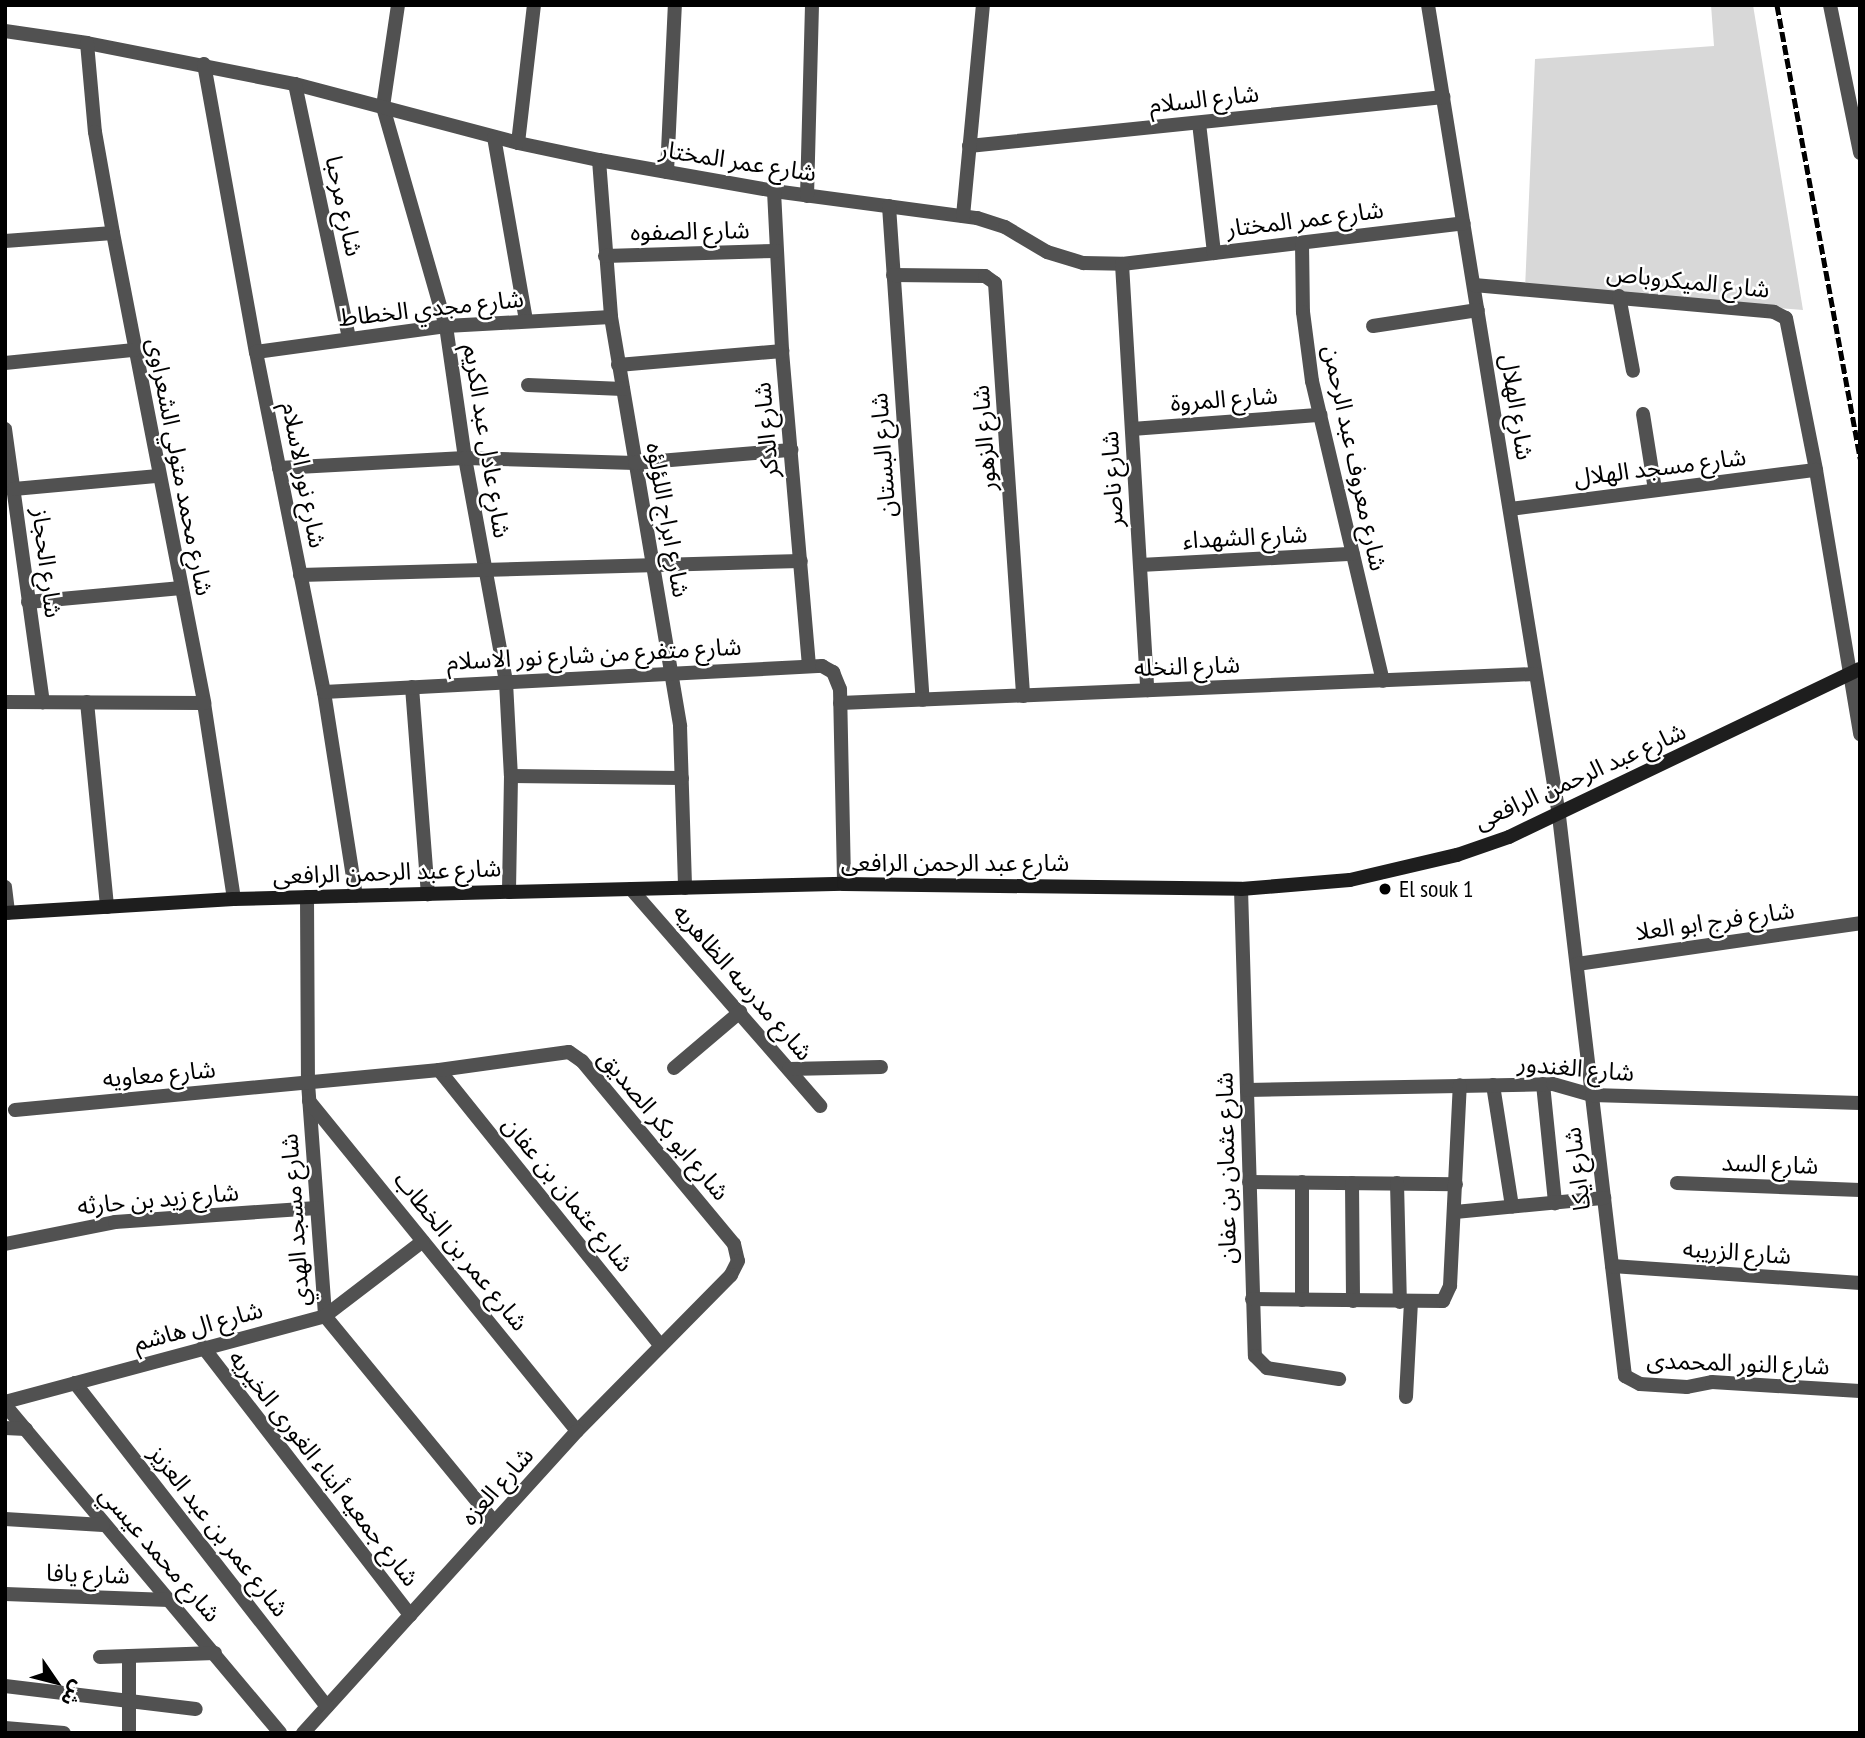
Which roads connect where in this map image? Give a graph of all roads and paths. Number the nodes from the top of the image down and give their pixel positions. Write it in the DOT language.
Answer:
graph roads {
  1 [pos="398,5"];
  2 [pos="534,5"];
  3 [pos="676,5"];
  4 [pos="811,5"];
  5 [pos="983,5"];
  6 [pos="1428,5"];
  7 [pos="1830,5"];
  8 [pos="5,31"];
  9 [pos="87,43"];
  10 [pos="204,64"];
  11 [pos="1844,74"];
  12 [pos="1860,74"];
  13 [pos="295,84"];
  14 [pos="1443,97"];
  15 [pos="383,107"];
  16 [pos="1199,123"];
  17 [pos="494,136"];
  18 [pos="518,143"];
  19 [pos="970,146"];
  20 [pos="1860,153"];
  21 [pos="598,160"];
  22 [pos="667,172"];
  23 [pos="774,191"];
  24 [pos="807,196"];
  25 [pos="889,206"];
  26 [pos="963,216"];
  27 [pos="1464,223"];
  28 [pos="113,233"];
  29 [pos="5,241"];
  30 [pos="1302,243"];
  31 [pos="776,251"];
  32 [pos="1214,253"];
  33 [pos="605,256"];
  34 [pos="1122,264"];
  35 [pos="893,275"];
  36 [pos="1474,285"];
  37 [pos="1619,296"];
  38 [pos="1478,310"];
  39 [pos="611,317"];
  40 [pos="526,320"];
  41 [pos="446,326"];
  42 [pos="1373,326"];
  43 [pos="349,338"];
  44 [pos="134,350"];
  45 [pos="782,351"];
  46 [pos="256,352"];
  47 [pos="5,363"];
  48 [pos="618,365"];
  49 [pos="1633,371"];
  50 [pos="528,385"];
  51 [pos="623,389"];
  52 [pos="1643,414"];
  53 [pos="1320,415"];
  54 [pos="5,429"];
  55 [pos="1132,429"];
  56 [pos="791,450"];
  57 [pos="465,458"];
  58 [pos="635,463"];
  59 [pos="279,468"];
  60 [pos="1816,470"];
  61 [pos="158,476"];
  62 [pos="14,489"];
  63 [pos="1655,490"];
  64 [pos="1510,509"];
  65 [pos="1353,554"];
  66 [pos="801,561"];
  67 [pos="653,563"];
  68 [pos="1140,565"];
  69 [pos="485,572"];
  70 [pos="300,575"];
  71 [pos="181,588"];
  72 [pos="29,602"];
  73 [pos="809,665"];
  74 [pos="1855,672"];
  75 [pos="672,673"];
  76 [pos="1535,674"];
  77 [pos="1383,681"];
  78 [pos="506,682"];
  79 [pos="412,687"];
  80 [pos="1147,691"];
  81 [pos="324,692"];
  82 [pos="1023,696"];
  83 [pos="923,700"];
  84 [pos="5,702"];
  85 [pos="43,702"];
  86 [pos="87,702"];
  87 [pos="204,703"];
  88 [pos="840,703"];
  89 [pos="1860,734"];
  90 [pos="511,776"];
  91 [pos="682,778"];
  92 [pos="1559,816"];
  93 [pos="844,884"];
  94 [pos="5,887"];
  95 [pos="685,888"];
  96 [pos="631,889"];
  97 [pos="1241,889"];
  98 [pos="509,892"];
  99 [pos="428,894"];
  100 [pos="356,895"];
  101 [pos="307,897"];
  102 [pos="234,899"];
  103 [pos="107,907"];
  104 [pos="7,913"];
  105 [pos="1860,923"];
  106 [pos="1577,964"];
  107 [pos="740,1013"];
  108 [pos="881,1067"];
  109 [pos="674,1068"];
  110 [pos="789,1069"];
  111 [pos="439,1070"];
  112 [pos="308,1083"];
  113 [pos="1543,1084"];
  114 [pos="1460,1085"];
  115 [pos="1493,1085"];
  116 [pos="1247,1090"];
  117 [pos="1592,1095"];
  118 [pos="309,1101"];
  119 [pos="1860,1102"];
  120 [pos="820,1106"];
  121 [pos="15,1110"];
  122 [pos="1249,1182"];
  123 [pos="1302,1182"];
  124 [pos="1352,1183"];
  125 [pos="1397,1183"];
  126 [pos="1677,1183"];
  127 [pos="1456,1184"];
  128 [pos="1860,1190"];
  129 [pos="1604,1198"];
  130 [pos="1555,1203"];
  131 [pos="1512,1207"];
  132 [pos="317,1209"];
  133 [pos="1455,1212"];
  134 [pos="423,1241"];
  135 [pos="5,1244"];
  136 [pos="1612,1266"];
  137 [pos="731,1275"];
  138 [pos="1860,1283"];
  139 [pos="1252,1299"];
  140 [pos="1303,1300"];
  141 [pos="1353,1301"];
  142 [pos="1405,1302"];
  143 [pos="325,1316"];
  144 [pos="661,1346"];
  145 [pos="202,1348"];
  146 [pos="1623,1368"];
  147 [pos="1339,1379"];
  148 [pos="75,1383"];
  149 [pos="1860,1391"];
  150 [pos="1406,1398"];
  151 [pos="5,1404"];
  152 [pos="5,1428"];
  153 [pos="26,1429"];
  154 [pos="577,1431"];
  155 [pos="5,1519"];
  156 [pos="494,1522"];
  157 [pos="103,1525"];
  158 [pos="5,1594"];
  159 [pos="169,1600"];
  160 [pos="410,1615"];
  161 [pos="215,1653"];
  162 [pos="128,1656"];
  163 [pos="100,1657"];
  164 [pos="5,1686"];
  165 [pos="129,1702"];
  166 [pos="327,1707"];
  167 [pos="196,1709"];
  168 [pos="5,1728"];
  169 [pos="64,1733"];
  170 [pos="129,1733"];
  171 [pos="280,1733"];
  172 [pos="303,1733"];
  1 -- 15 [label="street, شارع عادل عبد الكريم"];
  2 -- 18 [label="street"];
  3 -- 22 [label="street"];
  4 -- 24 [label="street"];
  5 -- 19 [label="street"];
  6 -- 14 [label="street, شارع الهلال"];
  7 -- 11 [label="street"];
  8 -- 9 [label="street, شارع عمر المختار"];
  9 -- 10 [label="street, شارع عمر المختار"];
  9 -- 28 [label="street, شارع محمد متولي الشعراوى"];
  10 -- 13 [label="street, شارع عمر المختار"];
  10 -- 46 [label="street, شارع نور الاسلام"];
  11 -- 12 [label="street"];
  11 -- 20 [label="street"];
  13 -- 15 [label="street, شارع عمر المختار"];
  13 -- 43 [label="street, شارع مرحبا"];
  14 -- 16 [label="street, شارع السلام"];
  14 -- 27 [label="street, شارع الهلال"];
  15 -- 17 [label="street, شارع عمر المختار"];
  15 -- 41 [label="street, شارع عادل عبد الكريم"];
  16 -- 19 [label="street, شارع السلام"];
  16 -- 32 [label="street"];
  17 -- 18 [label="street, شارع عمر المختار"];
  17 -- 40 [label="street"];
  18 -- 21 [label="street, شارع عمر المختار"];
  19 -- 26 [label="street"];
  21 -- 22 [label="street, شارع عمر المختار"];
  21 -- 33 [label="street, شارع ابراج اللؤلؤه"];
  22 -- 23 [label="street, شارع عمر المختار"];
  23 -- 24 [label="street, شارع عمر المختار"];
  23 -- 31 [label="street, شارع الدكر"];
  24 -- 25 [label="street, شارع عمر المختار"];
  25 -- 26 [label="street, شارع عمر المختار"];
  25 -- 35 [label="street, شارع البستان"];
  26 -- 34 [label="street, شارع عمر المختار"];
  27 -- 30 [label="street, شارع عمر المختار"];
  27 -- 36 [label="street, شارع الهلال"];
  28 -- 29 [label="street"];
  28 -- 44 [label="street, شارع محمد متولي الشعراوى"];
  30 -- 32 [label="street, شارع عمر المختار"];
  30 -- 53 [label="street, شارع معروف عبد الرحمن"];
  31 -- 33 [label="street, شارع الصفوه"];
  31 -- 45 [label="street, شارع الدكر"];
  32 -- 34 [label="street, شارع عمر المختار"];
  33 -- 39 [label="street, شارع ابراج اللؤلؤه"];
  34 -- 55 [label="street, شارع ناصر"];
  35 -- 82 [label="street, شارع الزهور"];
  35 -- 83 [label="street, شارع البستان"];
  36 -- 37 [label="street, شارع الميكروباص"];
  36 -- 38 [label="street, شارع الهلال"];
  37 -- 49 [label="street"];
  37 -- 60 [label="street, شارع الميكروباص"];
  38 -- 42 [label="street"];
  38 -- 64 [label="street, شارع الهلال"];
  39 -- 40 [label="street, شارع مجدي الخطاط"];
  39 -- 48 [label="street, شارع ابراج اللؤلؤه"];
  40 -- 41 [label="street, شارع مجدي الخطاط"];
  41 -- 43 [label="street, شارع مجدي الخطاط"];
  41 -- 57 [label="street, شارع عادل عبد الكريم"];
  43 -- 46 [label="street, شارع مجدي الخطاط"];
  44 -- 47 [label="street"];
  44 -- 61 [label="street, شارع محمد متولي الشعراوى"];
  45 -- 48 [label="street"];
  45 -- 56 [label="street, شارع الدكر"];
  46 -- 59 [label="street, شارع نور الاسلام"];
  48 -- 51 [label="street, شارع ابراج اللؤلؤه"];
  50 -- 51 [label="street"];
  51 -- 58 [label="street, شارع ابراج اللؤلؤه"];
  52 -- 63 [label="street"];
  53 -- 55 [label="street, شارع المروة"];
  53 -- 65 [label="street, شارع معروف عبد الرحمن"];
  54 -- 62 [label="street, شارع الحجاز"];
  55 -- 68 [label="street, شارع ناصر"];
  56 -- 58 [label="street"];
  56 -- 66 [label="street, شارع الدكر"];
  57 -- 58 [label="street"];
  57 -- 59 [label="street"];
  57 -- 69 [label="street, شارع عادل عبد الكريم"];
  58 -- 67 [label="street, شارع ابراج اللؤلؤه"];
  59 -- 70 [label="street, شارع نور الاسلام"];
  60 -- 63 [label="street, شارع مسجد الهلال"];
  60 -- 74 [label="street, شارع الميكروباص"];
  61 -- 62 [label="street"];
  61 -- 71 [label="street, شارع محمد متولي الشعراوى"];
  62 -- 72 [label="street, شارع الحجاز"];
  63 -- 64 [label="street, شارع مسجد الهلال"];
  64 -- 76 [label="street, شارع الهلال"];
  65 -- 68 [label="street, شارع الشهداء"];
  65 -- 77 [label="street, شارع معروف عبد الرحمن"];
  66 -- 67 [label="street"];
  66 -- 73 [label="street, شارع الدكر"];
  67 -- 69 [label="street"];
  67 -- 75 [label="street, شارع ابراج اللؤلؤه"];
  68 -- 80 [label="street, شارع ناصر"];
  69 -- 70 [label="street"];
  69 -- 78 [label="street, شارع عادل عبد الكريم"];
  70 -- 81 [label="street, شارع نور الاسلام"];
  71 -- 72 [label="street"];
  71 -- 87 [label="street, شارع محمد متولي الشعراوى"];
  72 -- 85 [label="street, شارع الحجاز"];
  73 -- 75 [label="street, شارع متفرع من شارع نور الاسلام"];
  73 -- 88 [label="street"];
  74 -- 89 [label="street"];
  74 -- 92 [label="street, شارع عبد الرحمن الرافعى"];
  75 -- 78 [label="street, شارع متفرع من شارع نور الاسلام"];
  75 -- 91 [label="street, شارع ابراج اللؤلؤه"];
  76 -- 77 [label="street, شارع النخله"];
  76 -- 92 [label="street, شارع الهلال"];
  77 -- 80 [label="street, شارع النخله"];
  78 -- 79 [label="street, شارع متفرع من شارع نور الاسلام"];
  78 -- 90 [label="street, شارع عادل عبد الكريم"];
  79 -- 81 [label="street, شارع متفرع من شارع نور الاسلام"];
  79 -- 99 [label="street"];
  80 -- 82 [label="street, شارع النخله"];
  81 -- 100 [label="street, شارع نور الاسلام"];
  82 -- 83 [label="street, شارع النخله"];
  83 -- 88 [label="street, شارع النخله"];
  84 -- 85 [label="street"];
  85 -- 86 [label="street"];
  86 -- 87 [label="street"];
  86 -- 103 [label="street"];
  87 -- 102 [label="street, شارع محمد متولي الشعراوى"];
  88 -- 93 [label="street"];
  90 -- 91 [label="street"];
  90 -- 98 [label="street, شارع عادل عبد الكريم"];
  91 -- 95 [label="street, شارع ابراج اللؤلؤه"];
  92 -- 97 [label="street, شارع عبد الرحمن الرافعى"];
  92 -- 106 [label="street, شارع ايكا"];
  93 -- 95 [label="street, شارع عبد الرحمن الرافعى"];
  93 -- 97 [label="street, شارع عبد الرحمن الرافعى"];
  94 -- 104 [label="street"];
  95 -- 96 [label="street, شارع عبد الرحمن الرافعى"];
  96 -- 98 [label="street, شارع عبد الرحمن الرافعى"];
  96 -- 107 [label="street, شارع مدرسه الظاهريه"];
  97 -- 116 [label="street, شارع عثمان بن عفان"];
  98 -- 99 [label="street, شارع عبد الرحمن الرافعى"];
  99 -- 100 [label="street, شارع عبد الرحمن الرافعى"];
  100 -- 101 [label="street, شارع عبد الرحمن الرافعى"];
  101 -- 102 [label="street, شارع عبد الرحمن الرافعى"];
  101 -- 112 [label="street, شارع مسجد الهدي"];
  102 -- 103 [label="street, شارع عبد الرحمن الرافعى"];
  103 -- 104 [label="street, شارع عبد الرحمن الرافعى"];
  105 -- 106 [label="street, شارع فرج ابو العلا"];
  106 -- 117 [label="street, شارع ايكا"];
  107 -- 109 [label="street"];
  107 -- 110 [label="street, شارع مدرسه الظاهريه"];
  108 -- 110 [label="street"];
  110 -- 120 [label="street, شارع مدرسه الظاهريه"];
  111 -- 112 [label="street, شارع ابو بكر الصديق"];
  111 -- 137 [label="street, شارع ابو بكر الصديق"];
  111 -- 144 [label="street, شارع عثمان بن عفان"];
  112 -- 118 [label="street, شارع مسجد الهدي"];
  112 -- 121 [label="street, شارع معاويه"];
  113 -- 115 [label="street, شارع الغندور"];
  113 -- 117 [label="street, شارع الغندور"];
  113 -- 130 [label="street"];
  114 -- 115 [label="street, شارع الغندور"];
  114 -- 116 [label="street, شارع الغندور"];
  114 -- 127 [label="street"];
  115 -- 131 [label="street"];
  116 -- 122 [label="street, شارع عثمان بن عفان"];
  117 -- 119 [label="street, شارع الغندور"];
  117 -- 129 [label="street, شارع ايكا"];
  118 -- 132 [label="street, شارع مسجد الهدي"];
  118 -- 134 [label="street, شارع عمر بن الخطاب"];
  122 -- 123 [label="street"];
  122 -- 139 [label="street, شارع عثمان بن عفان"];
  123 -- 124 [label="street"];
  123 -- 140 [label="street"];
  124 -- 125 [label="street"];
  124 -- 141 [label="street"];
  125 -- 127 [label="street"];
  125 -- 142 [label="street"];
  126 -- 128 [label="street, شارع السد"];
  127 -- 133 [label="street"];
  129 -- 130 [label="street"];
  129 -- 136 [label="street, شارع ايكا"];
  130 -- 131 [label="street"];
  131 -- 133 [label="street"];
  132 -- 135 [label="street, شارع زيد بن حارثه"];
  132 -- 143 [label="street, شارع مسجد الهدي"];
  133 -- 142 [label="street"];
  134 -- 143 [label="street, شارع ال هاشم"];
  134 -- 154 [label="street, شارع عمر بن الخطاب"];
  136 -- 138 [label="street, شارع الزريبه"];
  136 -- 146 [label="street, شارع ايكا"];
  137 -- 144 [label="street, شارع العزه"];
  139 -- 140 [label="street"];
  139 -- 147 [label="street, شارع عثمان بن عفان"];
  140 -- 141 [label="street"];
  141 -- 142 [label="street"];
  142 -- 150 [label="street"];
  143 -- 145 [label="street, شارع ال هاشم"];
  143 -- 156 [label="street, شارع مسجد الهدي"];
  144 -- 154 [label="street, شارع العزه"];
  145 -- 148 [label="street, شارع ال هاشم"];
  145 -- 160 [label="street, شارع جمعيه أبناء الغورى الخيريه"];
  146 -- 149 [label="street, شارع النور المحمدى"];
  148 -- 151 [label="street, شارع ال هاشم"];
  148 -- 166 [label="street, شارع عمر بن عبد العزيز"];
  151 -- 153 [label="street, شارع محمد عيسي"];
  152 -- 153 [label="street"];
  153 -- 157 [label="street, شارع محمد عيسي"];
  154 -- 156 [label="street, شارع العزه"];
  155 -- 157 [label="street"];
  156 -- 160 [label="street, شارع العزه"];
  157 -- 159 [label="street, شارع محمد عيسي"];
  158 -- 159 [label="street, شارع يافا"];
  159 -- 161 [label="street, شارع محمد عيسي"];
  160 -- 166 [label="street, شارع العزه"];
  161 -- 162 [label="street"];
  161 -- 171 [label="street, شارع محمد عيسي"];
  162 -- 163 [label="street"];
  162 -- 165 [label="street"];
  164 -- 165 [label="street"];
  165 -- 167 [label="street"];
  165 -- 170 [label="street"];
  166 -- 172 [label="street, شارع العزه"];
  168 -- 169 [label="street"];
}
